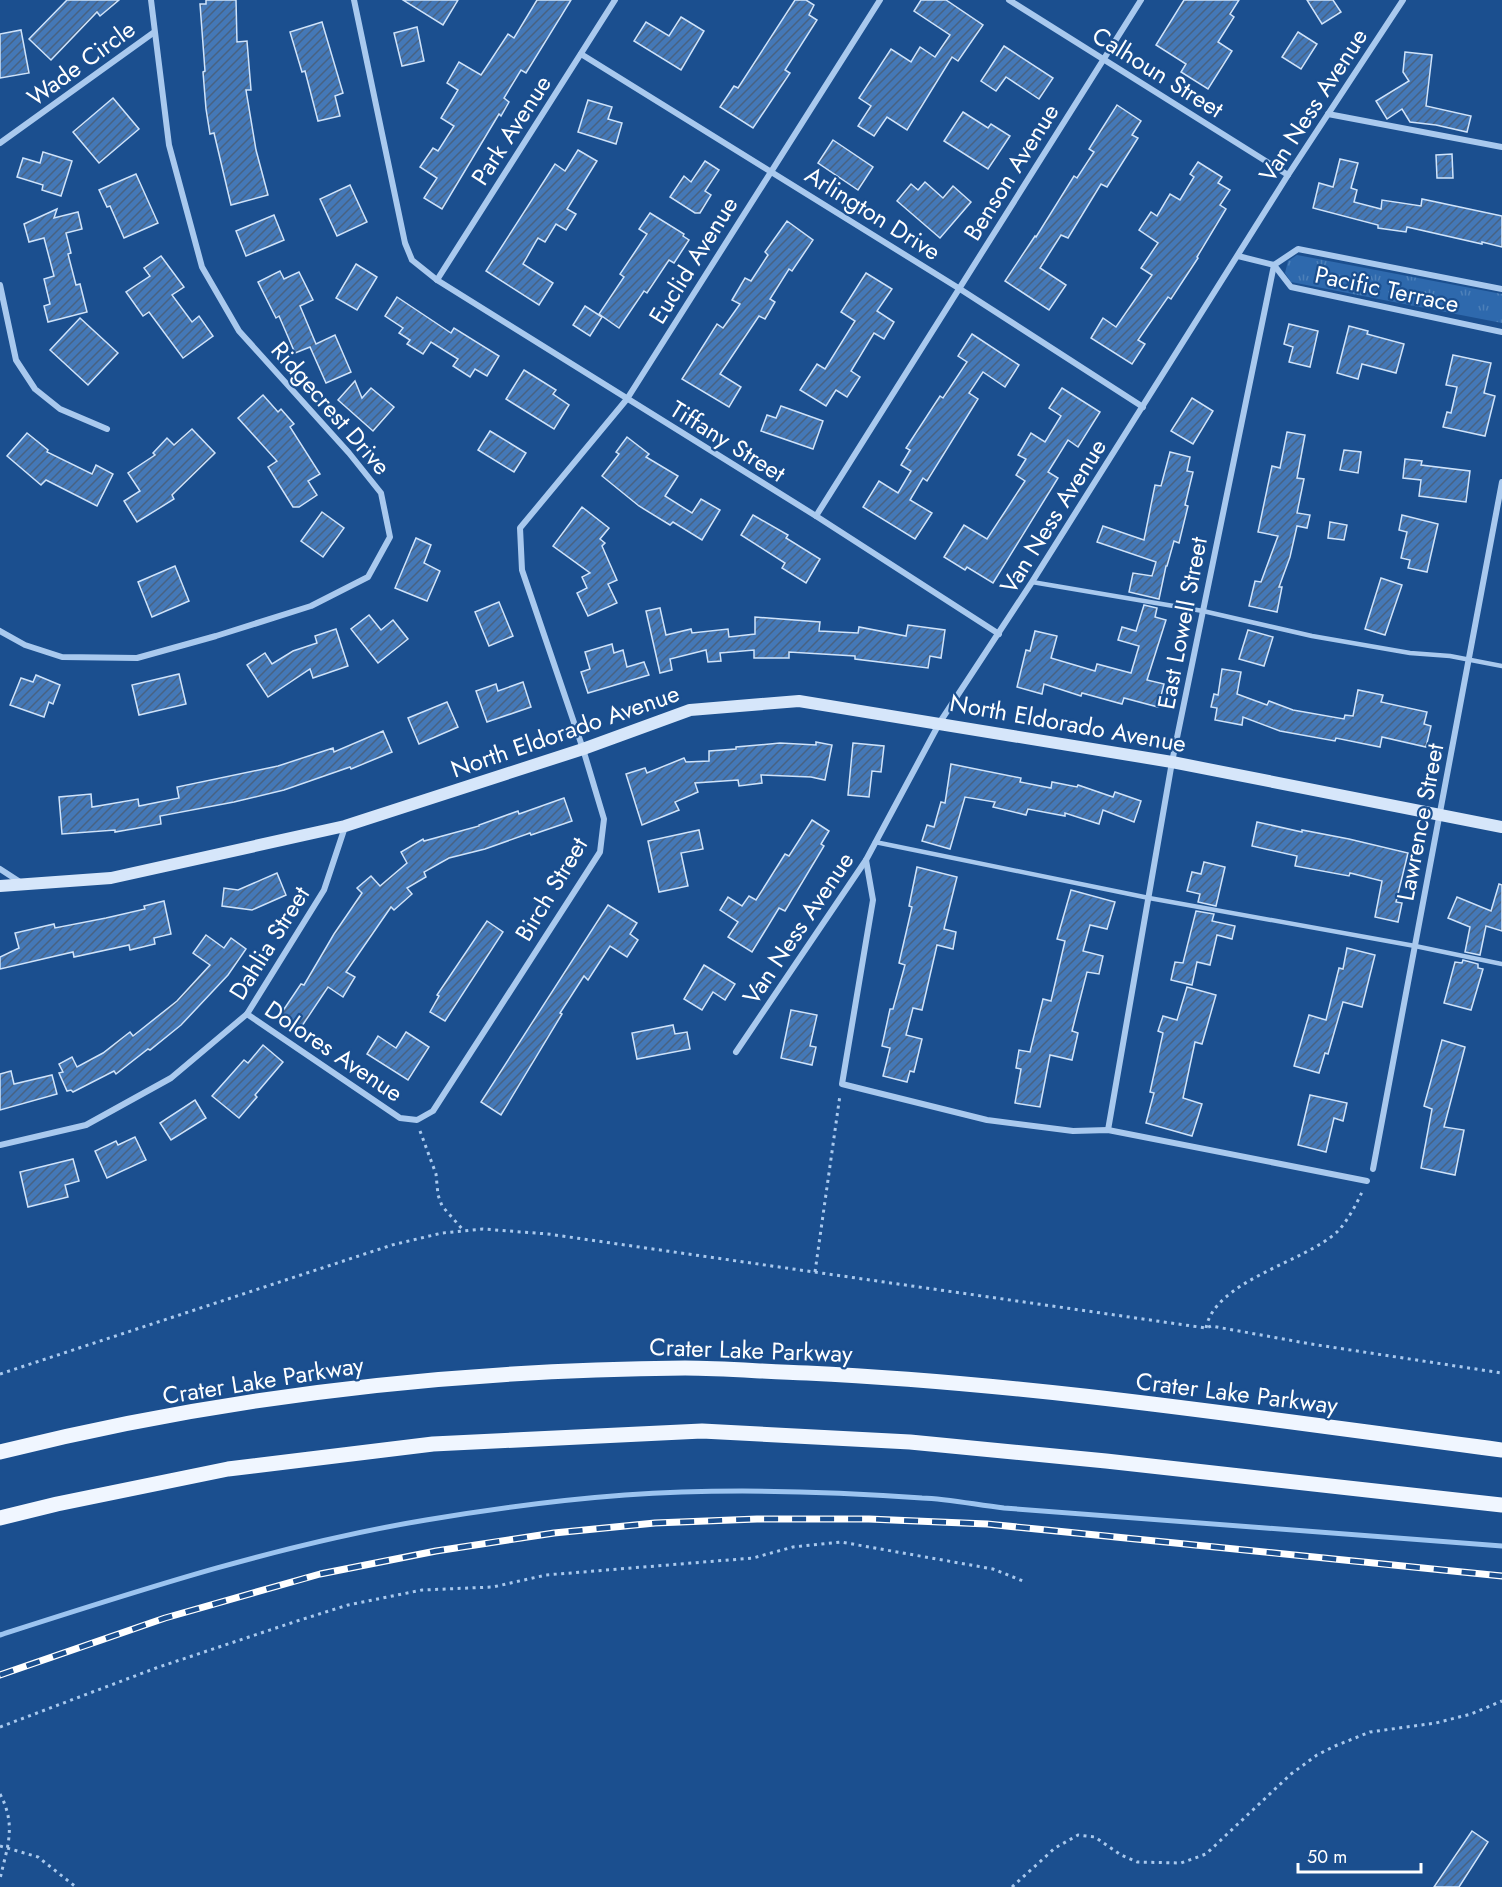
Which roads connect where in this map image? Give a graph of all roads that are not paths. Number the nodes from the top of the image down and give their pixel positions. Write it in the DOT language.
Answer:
graph roads {
  1 [pos="150,0"];
  2 [pos="354,0"];
  3 [pos="615,0"];
  4 [pos="880,0"];
  5 [pos="1009,0"];
  6 [pos="1141,0"];
  7 [pos="1403,0"];
  8 [pos="153,33"];
  9 [pos="580,54"];
  10 [pos="1103,59"];
  11 [pos="1328,114"];
  12 [pos="0,143"];
  13 [pos="1502,147"];
  14 [pos="771,171"];
  15 [pos="1288,175"];
  16 [pos="1238,256"];
  17 [pos="1274,265"];
  18 [pos="437,280"];
  19 [pos="0,285"];
  20 [pos="960,289"];
  21 [pos="1502,289"];
  22 [pos="1502,332"];
  23 [pos="627,399"];
  24 [pos="1143,407"];
  25 [pos="107,429"];
  26 [pos="1502,482"];
  27 [pos="816,516"];
  28 [pos="520,528"];
  29 [pos="1032,582"];
  30 [pos="1203,611"];
  31 [pos="0,631"];
  32 [pos="999,634"];
  33 [pos="1469,659"];
  34 [pos="1502,666"];
  35 [pos="940,722"];
  36 [pos="583,749"];
  37 [pos="1172,762"];
  38 [pos="1440,815"];
  39 [pos="345,826"];
  40 [pos="1502,827"];
  41 [pos="875,842"];
  42 [pos="866,860"];
  43 [pos="0,869"];
  44 [pos="23,884"];
  45 [pos="0,886"];
  46 [pos="1149,898"];
  47 [pos="1415,946"];
  48 [pos="1502,964"];
  49 [pos="247,1014"];
  50 [pos="736,1052"];
  51 [pos="400,1119"];
  52 [pos="1108,1131"];
  53 [pos="0,1145"];
  54 [pos="1373,1169"];
  55 [pos="1367,1181"];
  56 [pos="1502,1450"];
  57 [pos="0,1452"];
  58 [pos="1502,1505"];
  59 [pos="0,1518"];
  1 -- 8 [label="street, Ridgecrest Drive"];
  2 -- 18 [label="street, Tiffany Street"];
  3 -- 9 [label="street, Park Avenue"];
  4 -- 14 [label="street, Euclid Avenue"];
  5 -- 10 [label="street, Calhoun Street"];
  6 -- 10 [label="street, Benson Avenue"];
  7 -- 11 [label="street, Van Ness Avenue"];
  8 -- 12 [label="street, Wade Circle"];
  8 -- 31 [label="street, Ridgecrest Drive"];
  9 -- 14 [label="street, Arlington Drive"];
  9 -- 18 [label="street, Park Avenue"];
  10 -- 15 [label="street, Calhoun Street"];
  10 -- 20 [label="street, Benson Avenue"];
  11 -- 13 [label="street"];
  11 -- 15 [label="street, Van Ness Avenue"];
  14 -- 20 [label="street, Arlington Drive"];
  14 -- 23 [label="street, Euclid Avenue"];
  15 -- 16 [label="street, Van Ness Avenue"];
  16 -- 17 [label="street"];
  16 -- 24 [label="street, Van Ness Avenue"];
  17 -- 21 [label="street, Pacific Terrace"];
  17 -- 22 [label="street, Pacific Terrace"];
  17 -- 30 [label="street, East Lowell Street"];
  18 -- 23 [label="street, Tiffany Street"];
  19 -- 25 [label="street"];
  20 -- 24 [label="street, Arlington Drive"];
  20 -- 27 [label="street, Benson Avenue"];
  23 -- 27 [label="street, Tiffany Street"];
  23 -- 28 [label="street, Euclid Avenue"];
  24 -- 29 [label="street, Van Ness Avenue"];
  26 -- 33 [label="street, Lawrence Street"];
  27 -- 32 [label="street, Tiffany Street"];
  28 -- 36 [label="street, Birch Street"];
  29 -- 30 [label="lane"];
  29 -- 32 [label="street, Van Ness Avenue"];
  30 -- 33 [label="lane"];
  30 -- 37 [label="street, East Lowell Street"];
  32 -- 35 [label="street, Van Ness Avenue"];
  33 -- 34 [label="lane"];
  33 -- 38 [label="street, Lawrence Street"];
  35 -- 36 [label="street, North Eldorado Avenue"];
  35 -- 37 [label="street, North Eldorado Avenue"];
  35 -- 41 [label="street, Van Ness Avenue"];
  36 -- 39 [label="street, North Eldorado Avenue"];
  36 -- 51 [label="street, Birch Street"];
  37 -- 38 [label="street, North Eldorado Avenue"];
  37 -- 46 [label="street, East Lowell Street"];
  38 -- 40 [label="street, North Eldorado Avenue"];
  38 -- 47 [label="street, Lawrence Street"];
  39 -- 44 [label="street, North Eldorado Avenue"];
  39 -- 49 [label="street, Dahlia Street"];
  41 -- 42 [label="street, Van Ness Avenue"];
  41 -- 46 [label="lane"];
  42 -- 50 [label="street, Van Ness Avenue"];
  42 -- 52 [label="street"];
  43 -- 44 [label="street"];
  44 -- 45 [label="street, North Eldorado Avenue"];
  46 -- 47 [label="lane"];
  46 -- 52 [label="street, East Lowell Street"];
  47 -- 48 [label="lane"];
  47 -- 54 [label="street, Lawrence Street"];
  49 -- 51 [label="street, Dolores Avenue"];
  49 -- 53 [label="street, Dahlia Street"];
  52 -- 55 [label="street"];
  56 -- 57 [label="main road, Crater Lake Parkway"];
  58 -- 59 [label="main road"];
}
